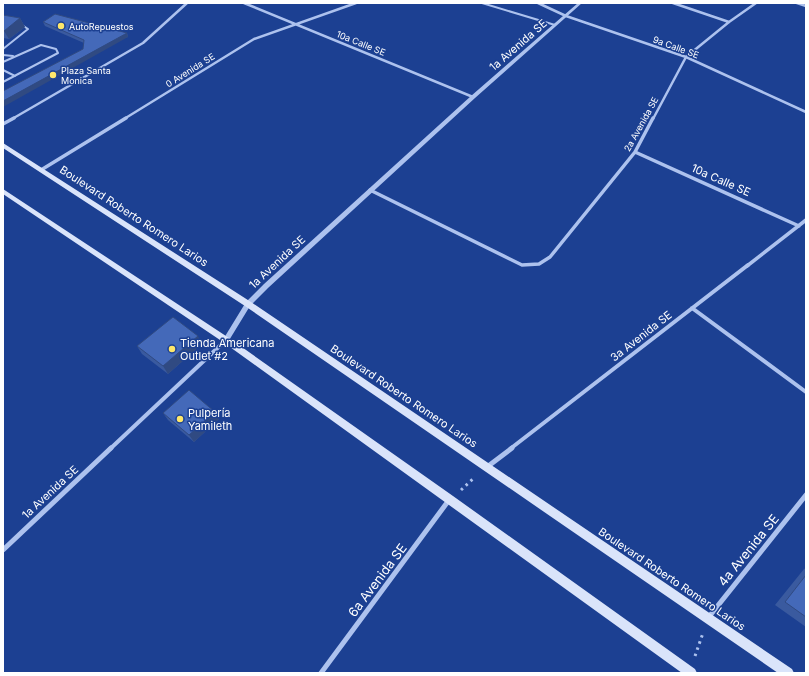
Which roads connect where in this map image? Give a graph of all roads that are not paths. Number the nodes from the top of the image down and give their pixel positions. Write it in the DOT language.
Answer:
graph roads {
  1 [pos="187,3"];
  2 [pos="244,3"];
  3 [pos="356,3"];
  4 [pos="482,3"];
  5 [pos="538,3"];
  6 [pos="580,3"];
  7 [pos="674,3"];
  8 [pos="756,3"];
  9 [pos="797,3"];
  10 [pos="806,6"];
  11 [pos="566,16"];
  12 [pos="729,22"];
  13 [pos="17,24"];
  14 [pos="296,24"];
  15 [pos="555,25"];
  16 [pos="3,49"];
  17 [pos="3,55"];
  18 [pos="14,57"];
  19 [pos="686,57"];
  20 [pos="3,62"];
  21 [pos="3,70"];
  22 [pos="15,76"];
  23 [pos="3,82"];
  24 [pos="473,96"];
  25 [pos="806,112"];
  26 [pos="3,124"];
  27 [pos="3,145"];
  28 [pos="635,152"];
  29 [pos="41,170"];
  30 [pos="370,190"];
  31 [pos="4,192"];
  32 [pos="806,220"];
  33 [pos="799,226"];
  34 [pos="248,304"];
  35 [pos="692,308"];
  36 [pos="226,340"];
  37 [pos="806,392"];
  38 [pos="486,467"];
  39 [pos="806,495"];
  40 [pos="450,499"];
  41 [pos="3,550"];
  42 [pos="707,618"];
  43 [pos="320,673"];
  44 [pos="690,673"];
  45 [pos="788,673"];
  1 -- 26 [label="street"];
  2 -- 14 [label="street, 10a Calle SE"];
  3 -- 14 [label="street, 0 Avenida SE"];
  4 -- 15 [label="lane"];
  5 -- 11 [label="street, 9a Calle SE"];
  6 -- 11 [label="street, 1a Avenida SE"];
  7 -- 12 [label="street"];
  8 -- 12 [label="street, 2a Avenida SE"];
  9 -- 10 [label="street"];
  11 -- 15 [label="street, 1a Avenida SE"];
  11 -- 19 [label="street, 9a Calle SE"];
  12 -- 19 [label="street, 2a Avenida SE"];
  13 -- 16 [label="lane"];
  14 -- 24 [label="street, 10a Calle SE"];
  14 -- 29 [label="street, 0 Avenida SE"];
  15 -- 24 [label="street, 1a Avenida SE"];
  17 -- 18 [label="lane"];
  18 -- 20 [label="lane"];
  18 -- 22 [label="lane"];
  19 -- 25 [label="street, 9a Calle SE"];
  19 -- 28 [label="street, 2a Avenida SE"];
  21 -- 22 [label="lane"];
  22 -- 23 [label="lane"];
  24 -- 30 [label="street, 1a Avenida SE"];
  27 -- 29 [label="main road, Boulevard Roberto Romero Larios"];
  28 -- 30 [label="street, 2a Avenida SE"];
  28 -- 33 [label="street, 10a Calle SE"];
  29 -- 34 [label="main road, Boulevard Roberto Romero Larios"];
  30 -- 34 [label="street, 1a Avenida SE"];
  31 -- 36 [label="main road"];
  32 -- 33 [label="street, 3a Avenida SE"];
  33 -- 35 [label="street, 3a Avenida SE"];
  34 -- 36 [label="street, 1a Avenida SE"];
  34 -- 38 [label="main road, Boulevard Roberto Romero Larios"];
  35 -- 37 [label="street"];
  35 -- 38 [label="street, 3a Avenida SE"];
  36 -- 40 [label="main road"];
  36 -- 41 [label="street, 1a Avenida SE"];
  38 -- 42 [label="main road, Boulevard Roberto Romero Larios"];
  39 -- 42 [label="street, 4a Avenida SE"];
  40 -- 43 [label="street, 6a Avenida SE"];
  40 -- 44 [label="main road"];
  42 -- 45 [label="main road, Boulevard Roberto Romero Larios"];
}
